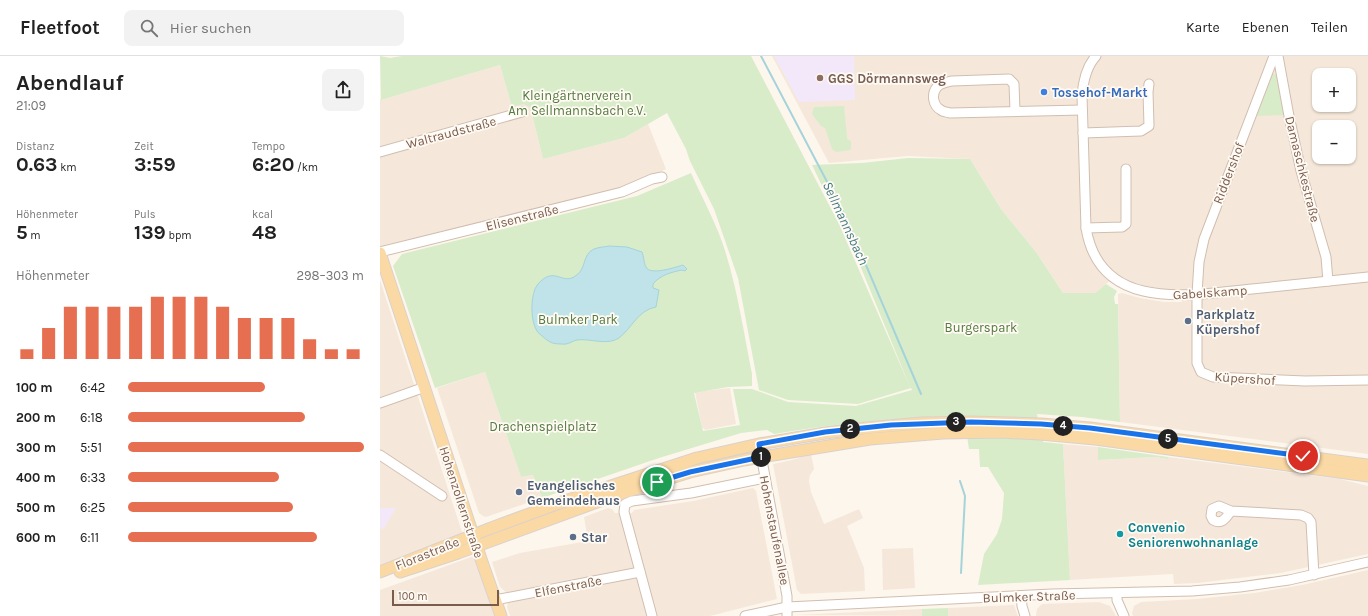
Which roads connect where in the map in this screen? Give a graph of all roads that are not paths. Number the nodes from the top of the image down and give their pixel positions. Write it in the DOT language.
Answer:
graph roads {
  1 [pos="1096,56"];
  2 [pos="1274,56"];
  3 [pos="1278,56"];
  4 [pos="1149,84"];
  5 [pos="1082,110"];
  6 [pos="1015,111"];
  7 [pos="522,112"];
  8 [pos="1083,132"];
  9 [pos="380,152"];
  10 [pos="1126,169"];
  11 [pos="662,177"];
  12 [pos="1086,228"];
  13 [pos="380,253"];
  14 [pos="1368,277"];
  15 [pos="1328,281"];
  16 [pos="1197,294"];
  17 [pos="1368,380"];
  18 [pos="425,387"];
  19 [pos="380,402"];
  20 [pos="759,444"];
  21 [pos="380,455"];
  22 [pos="761,457"];
  23 [pos="1368,465"];
  24 [pos="1368,476"];
  25 [pos="765,478"];
  26 [pos="442,496"];
  27 [pos="1231,511"];
  28 [pos="475,540"];
  29 [pos="1368,562"];
  30 [pos="380,572"];
  31 [pos="640,572"];
  32 [pos="1314,575"];
  33 [pos="380,578"];
  34 [pos="1117,593"];
  35 [pos="1021,596"];
  36 [pos="495,600"];
  37 [pos="787,611"];
  38 [pos="501,616"];
  39 [pos="652,616"];
  40 [pos="745,616"];
  41 [pos="1025,616"];
  42 [pos="1124,616"];
  1 -- 5 [label="street, Gabelskamp"];
  2 -- 16 [label="street, Riddershof"];
  3 -- 15 [label="street, Damaschkestraße"];
  4 -- 8 [label="street"];
  5 -- 6 [label="street"];
  5 -- 8 [label="street, Gabelskamp"];
  6 -- 6 [label="street"];
  7 -- 9 [label="street, Waltraudstraße"];
  8 -- 12 [label="street, Gabelskamp"];
  10 -- 12 [label="street"];
  11 -- 13 [label="street, Elisenstraße"];
  12 -- 16 [label="street, Gabelskamp"];
  13 -- 18 [label="main road, Hohenzollernstraße"];
  14 -- 15 [label="street, Gabelskamp"];
  15 -- 16 [label="street, Gabelskamp"];
  16 -- 17 [label="street, Küpershof"];
  18 -- 19 [label="street"];
  18 -- 28 [label="main road, Hohenzollernstraße"];
  20 -- 22 [label="street, Hohenstaufenallee"];
  20 -- 23 [label="main road, Florastraße"];
  20 -- 28 [label="main road, Florastraße"];
  21 -- 26 [label="street"];
  22 -- 24 [label="main road, Florastraße"];
  22 -- 25 [label="street, Hohenstaufenallee"];
  22 -- 28 [label="main road, Florastraße"];
  25 -- 31 [label="street"];
  25 -- 37 [label="street, Hohenstaufenallee"];
  27 -- 32 [label="street"];
  28 -- 30 [label="main road, Florastraße"];
  28 -- 33 [label="main road, Florastraße"];
  28 -- 36 [label="main road, Hohenzollernstraße"];
  29 -- 32 [label="street, Bulmker Straße"];
  31 -- 36 [label="street, Elfenstraße"];
  31 -- 39 [label="street"];
  32 -- 34 [label="street, Bulmker Straße"];
  34 -- 35 [label="street, Bulmker Straße"];
  34 -- 42 [label="street"];
  35 -- 37 [label="street, Bulmker Straße"];
  35 -- 41 [label="street"];
  36 -- 38 [label="main road, Hohenzollernstraße"];
  37 -- 40 [label="street, Bulmker Straße"];
}
